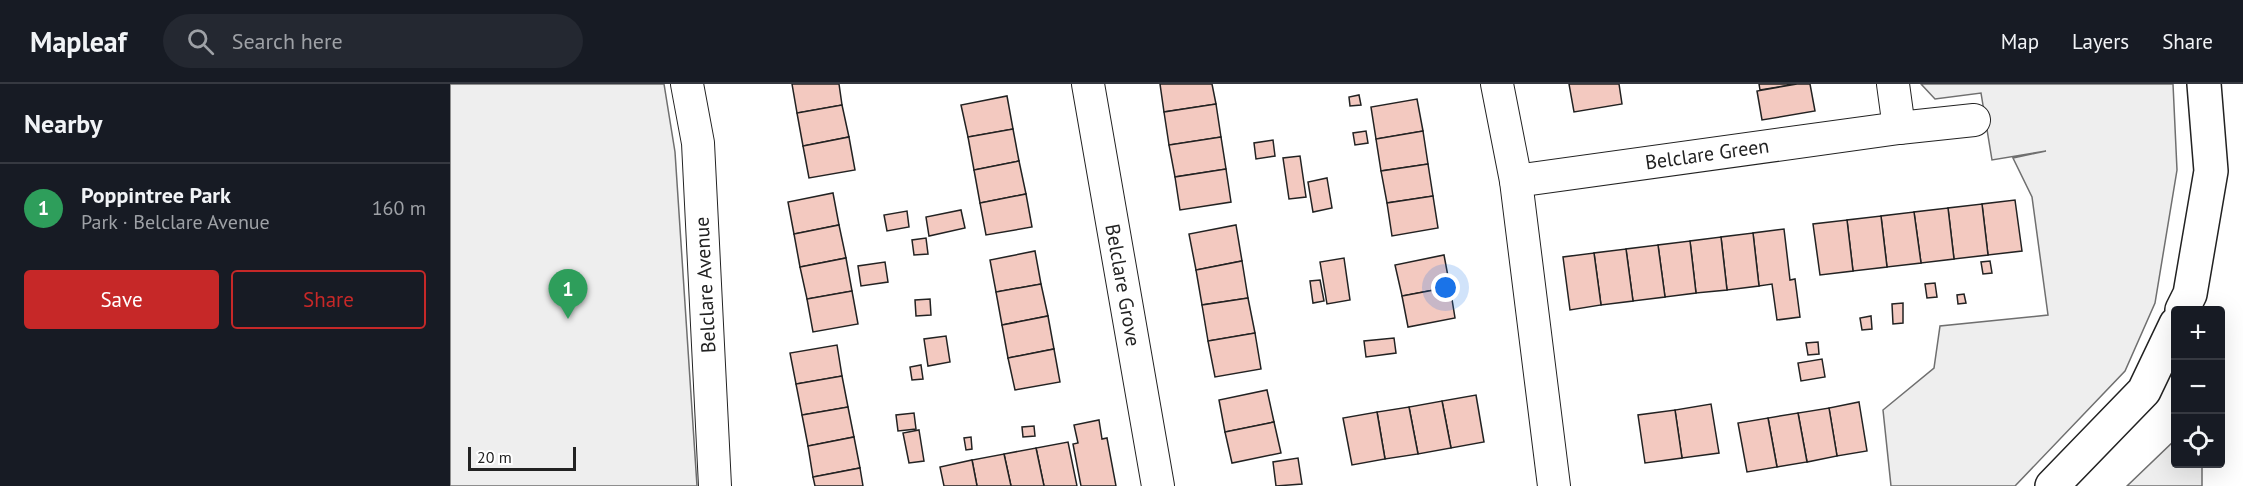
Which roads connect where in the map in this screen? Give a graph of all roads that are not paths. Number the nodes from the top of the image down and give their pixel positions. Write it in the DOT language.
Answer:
graph roads {
  1 [pos="687,84"];
  2 [pos="1089,84"];
  3 [pos="1497,84"];
  4 [pos="1893,84"];
  5 [pos="2204,84"];
  6 [pos="1974,120"];
  7 [pos="1899,128"];
  8 [pos="1516,181"];
  9 [pos="2184,306"];
  10 [pos="2171,333"];
  11 [pos="715,486"];
  12 [pos="1158,486"];
  13 [pos="1554,486"];
  14 [pos="2052,486"];
  1 -- 11 [label="street, Belclare Avenue"];
  2 -- 12 [label="street, Belclare Grove"];
  3 -- 8 [label="street"];
  4 -- 7 [label="street"];
  5 -- 9 [label="street"];
  6 -- 7 [label="street, Belclare Green"];
  7 -- 8 [label="street, Belclare Green"];
  8 -- 13 [label="street"];
  10 -- 14 [label="street"];
}
